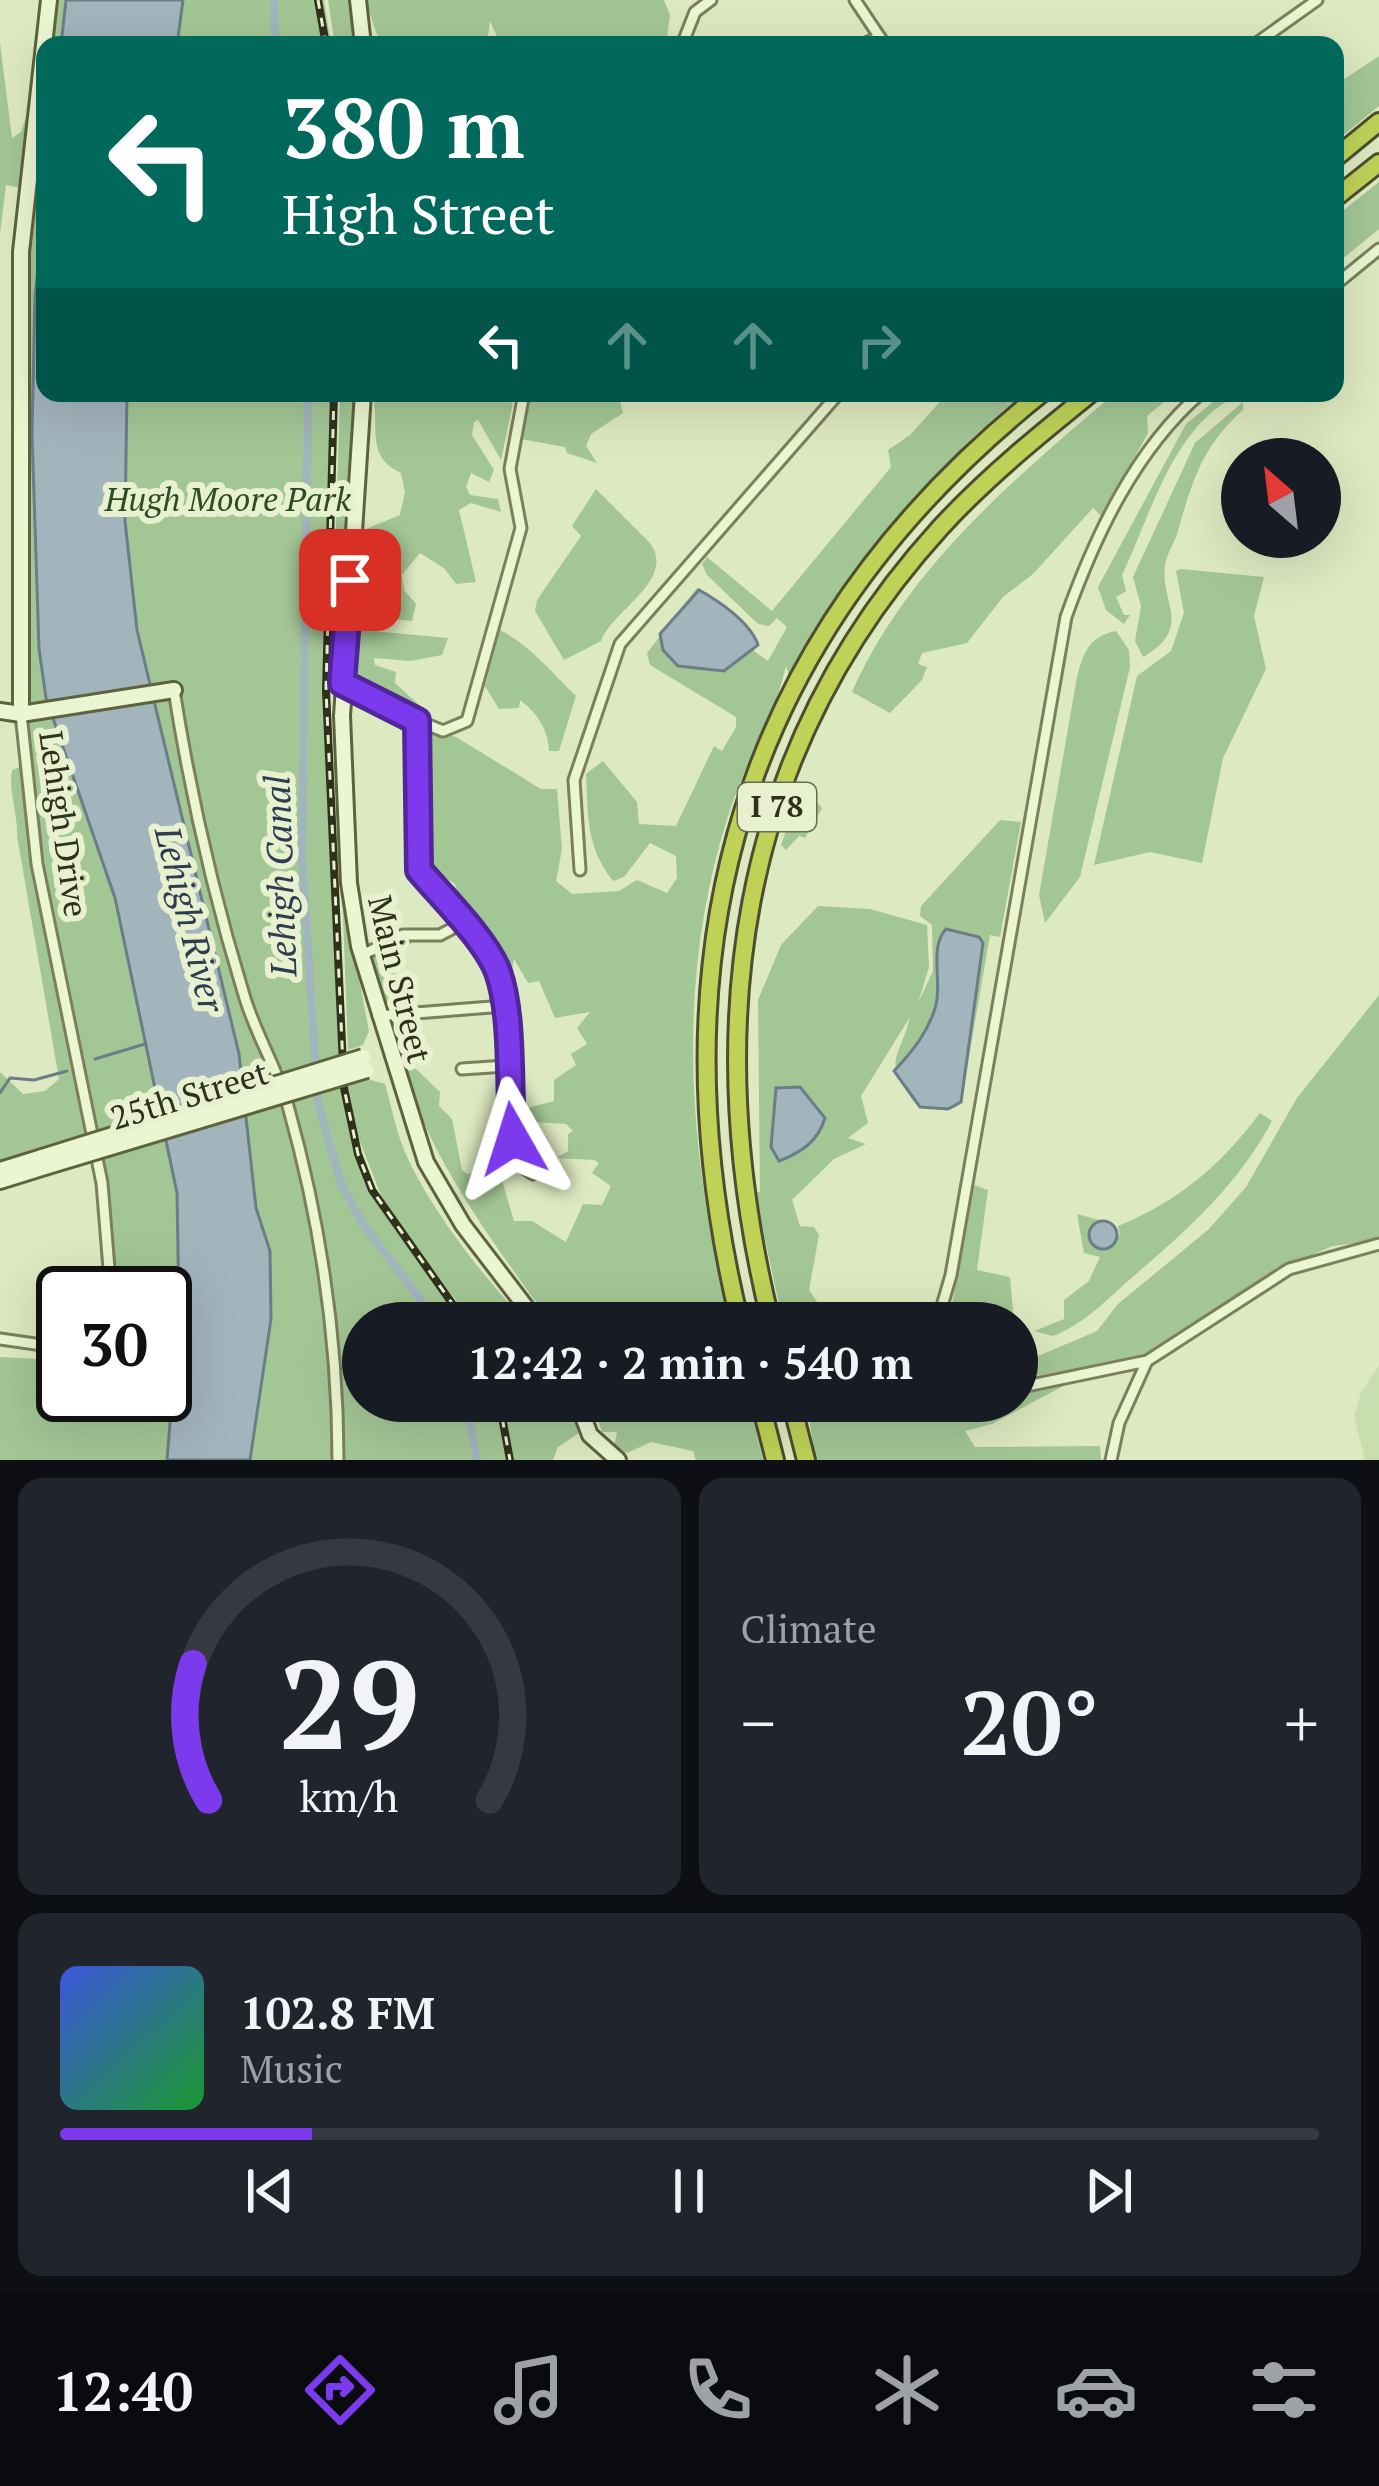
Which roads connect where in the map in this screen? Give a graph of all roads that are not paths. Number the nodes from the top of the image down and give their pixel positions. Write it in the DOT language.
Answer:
graph roads {
  1 [pos="49,0"];
  2 [pos="358,0"];
  3 [pos="710,0"];
  4 [pos="855,0"];
  5 [pos="1317,0"];
  6 [pos="45,36"];
  7 [pos="362,36"];
  8 [pos="686,36"];
  9 [pos="879,36"];
  10 [pos="1267,36"];
  11 [pos="36,117"];
  12 [pos="1379,122"];
  13 [pos="1344,151"];
  14 [pos="1379,163"];
  15 [pos="1344,191"];
  16 [pos="1379,249"];
  17 [pos="1344,278"];
  18 [pos="362,402"];
  19 [pos="522,402"];
  20 [pos="831,402"];
  21 [pos="1032,402"];
  22 [pos="1080,402"];
  23 [pos="1192,402"];
  24 [pos="342,683"];
  25 [pos="168,691"];
  26 [pos="0,711"];
  27 [pos="27,713"];
  28 [pos="417,721"];
  29 [pos="580,871"];
  30 [pos="461,924"];
  31 [pos="362,955"];
  32 [pos="504,1006"];
  33 [pos="378,1016"];
  34 [pos="391,1056"];
  35 [pos="506,1066"];
  36 [pos="462,1069"];
  37 [pos="44,1162"];
  38 [pos="516,1163"];
  39 [pos="493,1166"];
  40 [pos="0,1170"];
  41 [pos="533,1174"];
  42 [pos="0,1180"];
  43 [pos="1379,1244"];
  44 [pos="108,1266"];
  45 [pos="523,1302"];
  46 [pos="736,1302"];
  47 [pos="767,1302"];
  48 [pos="943,1302"];
  49 [pos="0,1339"];
  50 [pos="36,1344"];
  51 [pos="1147,1361"];
  52 [pos="1038,1384"];
  53 [pos="585,1422"];
  54 [pos="765,1422"];
  55 [pos="796,1422"];
  56 [pos="338,1460"];
  57 [pos="619,1460"];
  58 [pos="775,1460"];
  59 [pos="806,1460"];
  60 [pos="1111,1460"];
  1 -- 6 [label="street, Lehigh Drive"];
  2 -- 7 [label="street"];
  3 -- 8 [label="street"];
  4 -- 9 [label="street"];
  5 -- 10 [label="street"];
  11 -- 27 [label="street, Lehigh Drive"];
  12 -- 13 [label="highway"];
  14 -- 15 [label="highway"];
  16 -- 17 [label="street"];
  18 -- 24 [label="street, Main Street"];
  19 -- 28 [label="street"];
  20 -- 29 [label="street"];
  21 -- 46 [label="highway, I 78"];
  22 -- 47 [label="highway, I 78"];
  23 -- 48 [label="street"];
  24 -- 28 [label="street"];
  24 -- 31 [label="street, Main Street"];
  25 -- 27 [label="street"];
  25 -- 56 [label="street"];
  26 -- 27 [label="street"];
  27 -- 44 [label="street, Lehigh Drive"];
  28 -- 30 [label="street"];
  30 -- 31 [label="street"];
  30 -- 32 [label="street"];
  31 -- 33 [label="street, Main Street"];
  32 -- 33 [label="street"];
  32 -- 35 [label="street"];
  33 -- 34 [label="street, Main Street"];
  34 -- 37 [label="street, 25th Street, bridge"];
  34 -- 45 [label="street, Main Street"];
  35 -- 36 [label="street"];
  35 -- 38 [label="street"];
  37 -- 40 [label="street, 25th Street"];
  37 -- 42 [label="street, 25th Street"];
  38 -- 39 [label="street"];
  38 -- 41 [label="street"];
  43 -- 51 [label="street"];
  49 -- 50 [label="street"];
  51 -- 52 [label="street"];
  51 -- 60 [label="street"];
  53 -- 57 [label="street"];
  54 -- 58 [label="highway"];
  55 -- 59 [label="highway"];
}
